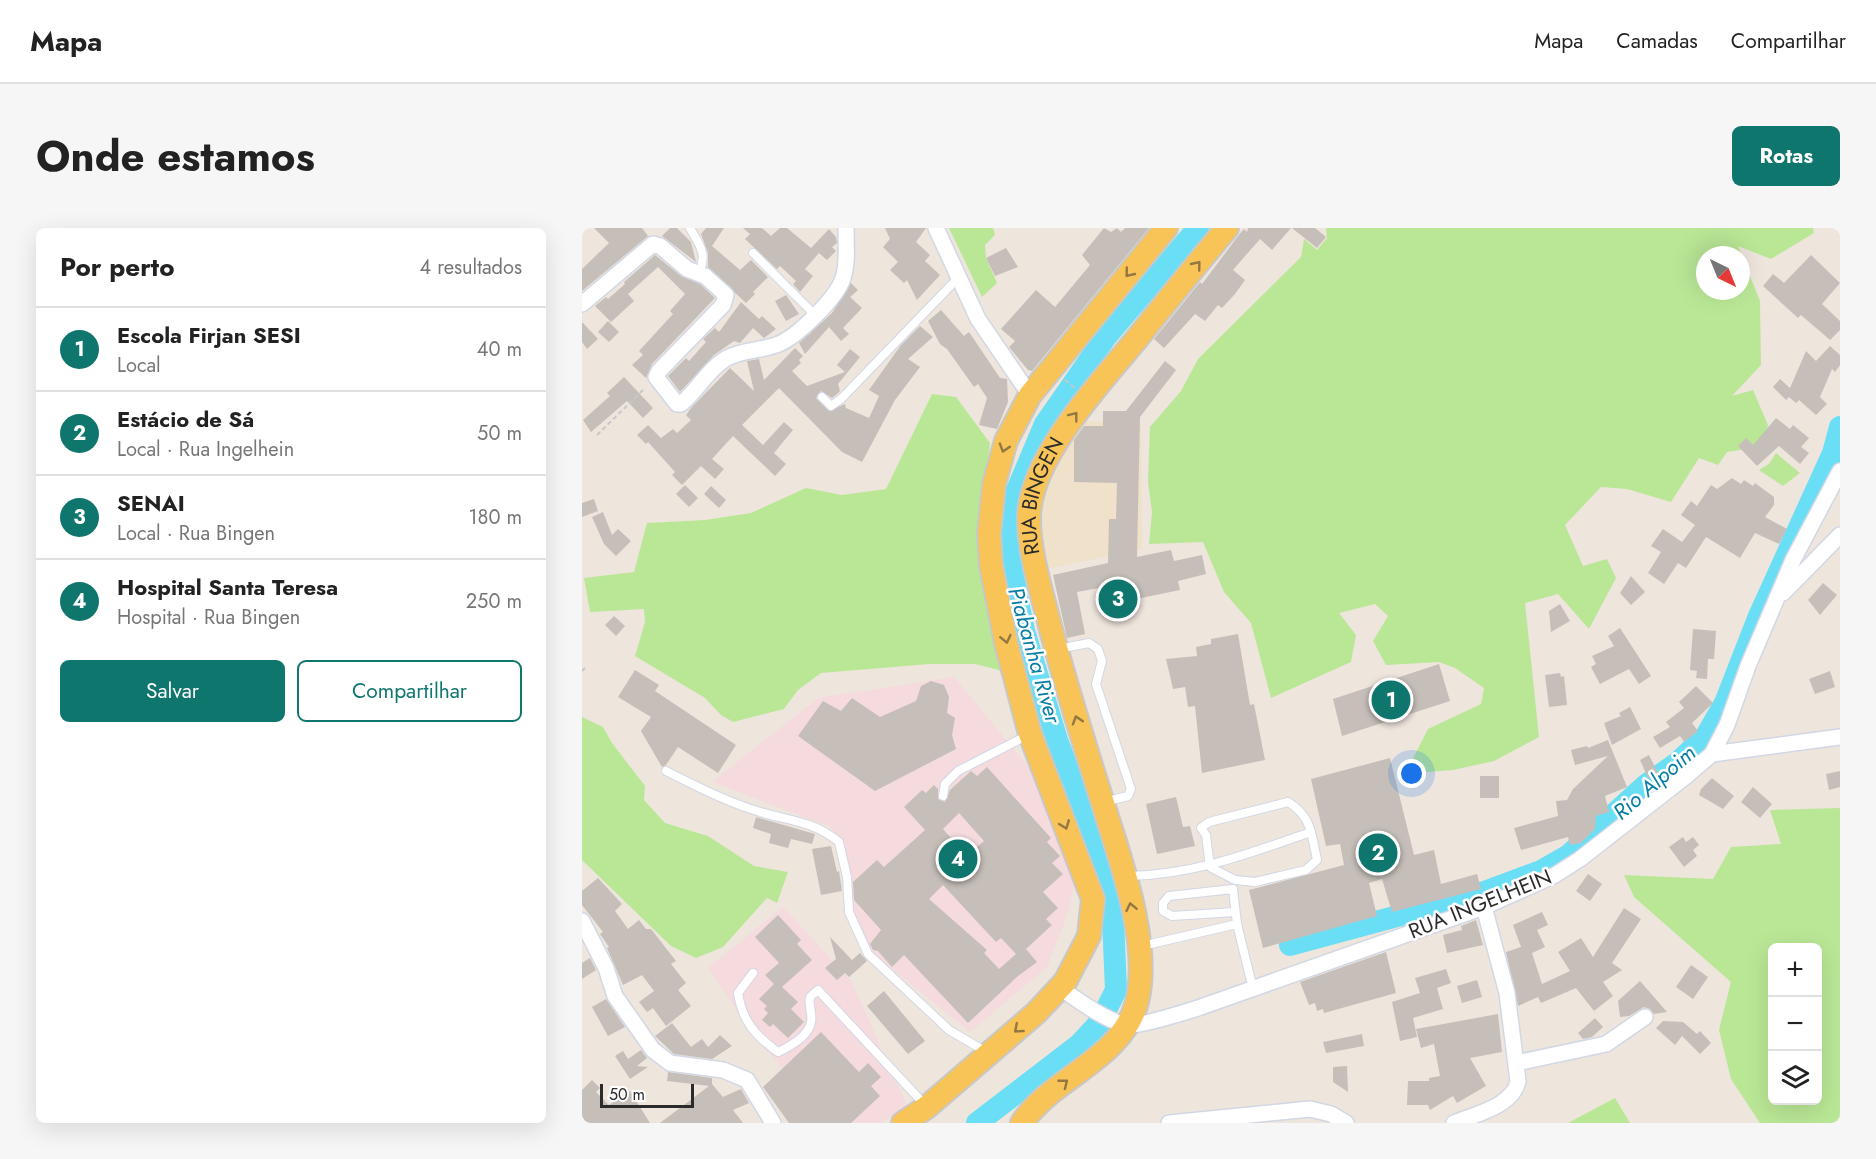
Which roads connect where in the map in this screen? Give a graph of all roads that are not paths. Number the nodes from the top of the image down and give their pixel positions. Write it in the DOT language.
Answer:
graph roads {
  1 [pos="690,228"];
  2 [pos="846,228"];
  3 [pos="936,228"];
  4 [pos="1166,228"];
  5 [pos="1227,228"];
  6 [pos="753,253"];
  7 [pos="699,272"];
  8 [pos="958,278"];
  9 [pos="582,304"];
  10 [pos="815,315"];
  11 [pos="1030,395"];
  12 [pos="822,397"];
  13 [pos="1840,471"];
  14 [pos="1840,535"];
  15 [pos="1775,602"];
  16 [pos="1056,650"];
  17 [pos="1030,734"];
  18 [pos="1840,737"];
  19 [pos="1712,754"];
  20 [pos="666,771"];
  21 [pos="943,796"];
  22 [pos="1103,802"];
  23 [pos="1311,832"];
  24 [pos="1210,867"];
  25 [pos="1124,876"];
  26 [pos="1235,880"];
  27 [pos="1233,889"];
  28 [pos="1484,907"];
  29 [pos="1235,912"];
  30 [pos="582,921"];
  31 [pos="1237,924"];
  32 [pos="1139,946"];
  33 [pos="753,973"];
  34 [pos="1059,988"];
  35 [pos="1253,989"];
  36 [pos="1645,1017"];
  37 [pos="1127,1026"];
  38 [pos="989,1054"];
  39 [pos="1516,1063"];
  40 [pos="927,1107"];
  41 [pos="773,1123"];
  42 [pos="903,1123"];
  43 [pos="1022,1123"];
  44 [pos="1169,1123"];
  45 [pos="1346,1123"];
  46 [pos="1454,1123"];
  1 -- 7 [label="lane"];
  2 -- 10 [label="street"];
  3 -- 8 [label="street"];
  4 -- 11 [label="main road, one-way"];
  16 -- 5 [label="main road, RUA BINGEN, one-way"];
  6 -- 10 [label="lane"];
  7 -- 9 [label="street"];
  7 -- 10 [label="street"];
  8 -- 11 [label="street"];
  8 -- 12 [label="lane"];
  11 -- 17 [label="main road, one-way"];
  13 -- 15 [label="street, RUA INGELHEIN"];
  14 -- 15 [label="street"];
  15 -- 19 [label="street, RUA INGELHEIN"];
  22 -- 16 [label="main road, RUA BINGEN, one-way"];
  16 -- 22 [label="lane"];
  17 -- 21 [label="lane"];
  17 -- 34 [label="main road, one-way"];
  18 -- 19 [label="street"];
  19 -- 28 [label="street, RUA INGELHEIN"];
  20 -- 38 [label="lane"];
  22 -- 25 [label="main road, RUA BINGEN"];
  23 -- 24 [label="lane"];
  23 -- 24 [label="lane"];
  23 -- 26 [label="lane"];
  24 -- 25 [label="lane"];
  24 -- 26 [label="lane"];
  32 -- 25 [label="main road, RUA BINGEN, one-way"];
  26 -- 27 [label="lane"];
  27 -- 29 [label="lane"];
  27 -- 29 [label="lane"];
  28 -- 35 [label="street, RUA INGELHEIN"];
  28 -- 39 [label="street"];
  29 -- 31 [label="lane"];
  30 -- 41 [label="street"];
  31 -- 32 [label="lane"];
  31 -- 35 [label="lane"];
  32 -- 37 [label="main road, RUA BINGEN"];
  33 -- 40 [label="lane"];
  34 -- 37 [label="street"];
  34 -- 38 [label="main road, one-way"];
  35 -- 37 [label="street, RUA INGELHEIN"];
  36 -- 39 [label="street"];
  43 -- 37 [label="main road, one-way"];
  38 -- 40 [label="main road"];
  39 -- 46 [label="street"];
  40 -- 42 [label="main road"];
  44 -- 45 [label="street"];
}
